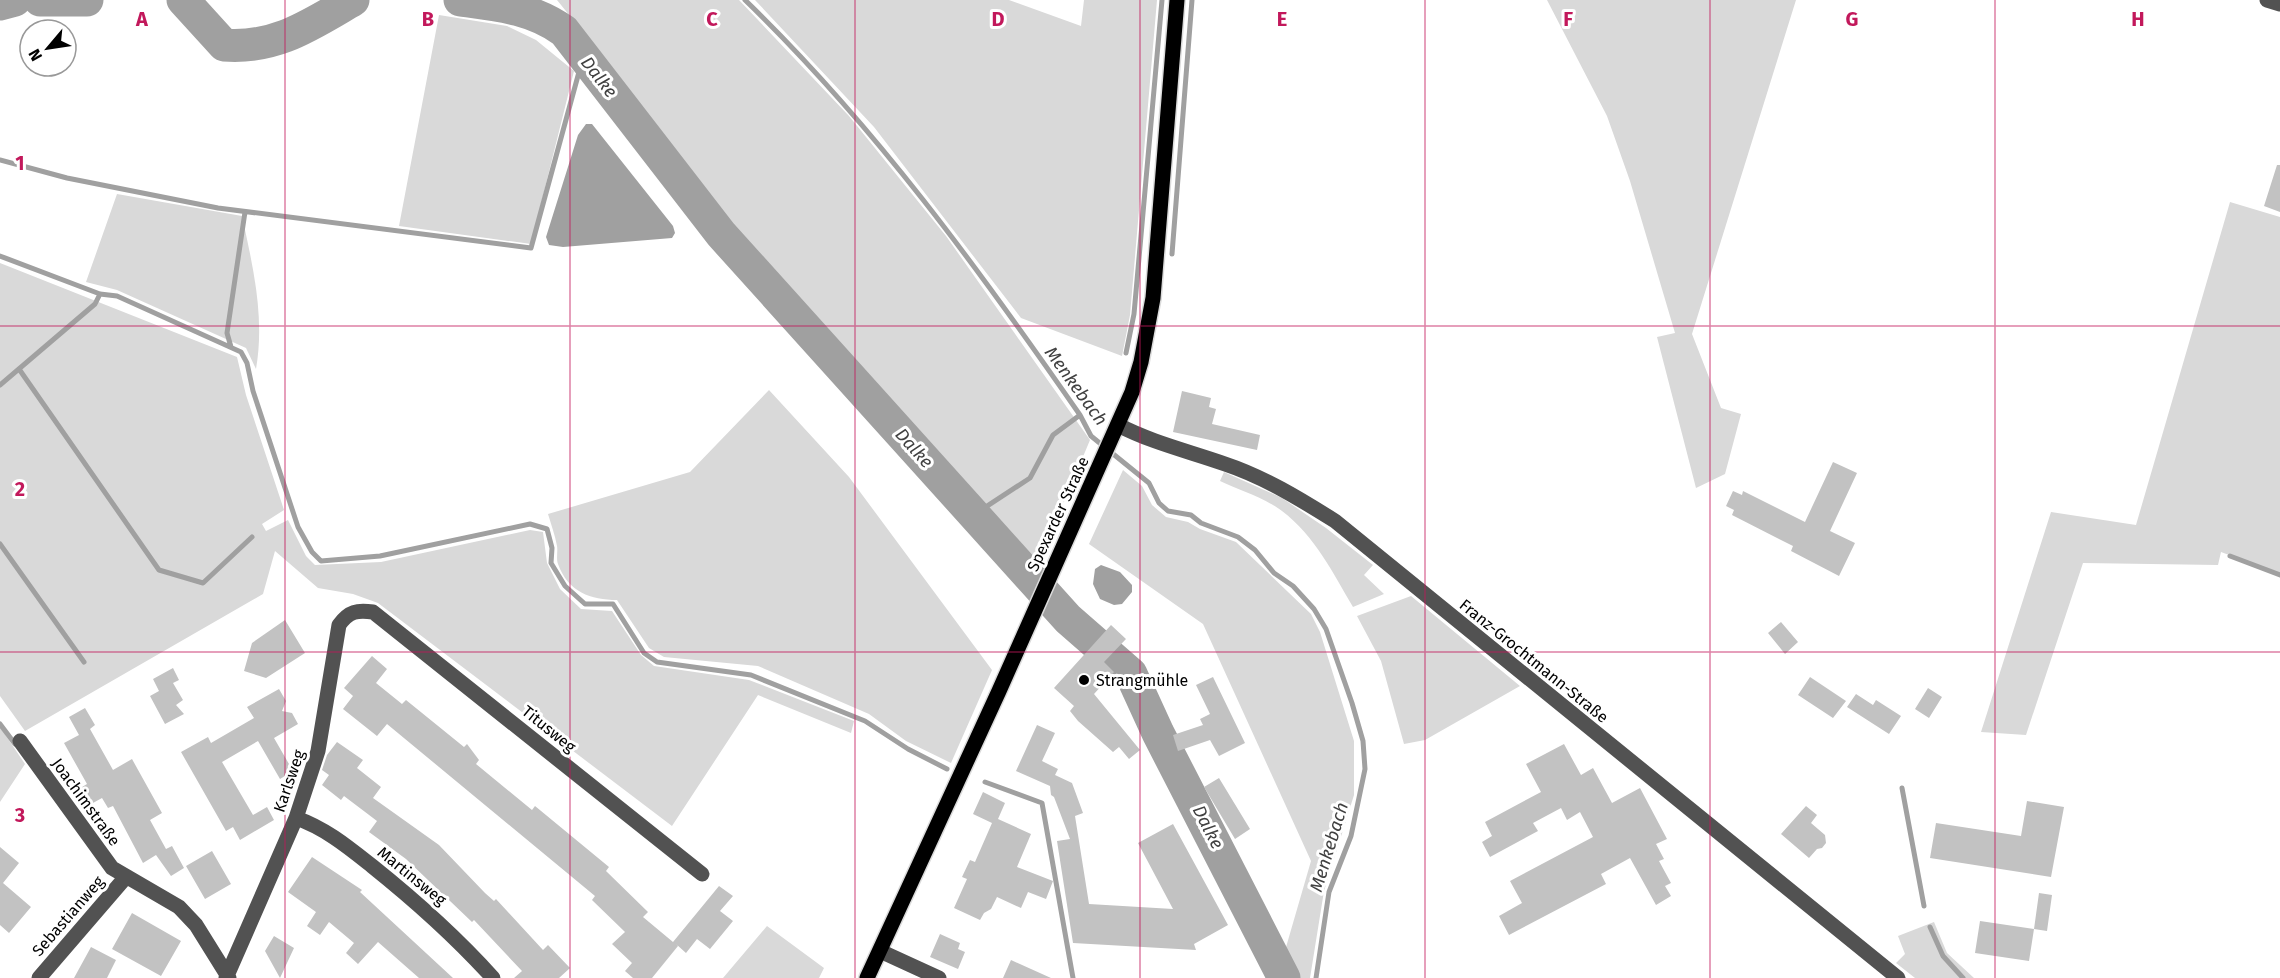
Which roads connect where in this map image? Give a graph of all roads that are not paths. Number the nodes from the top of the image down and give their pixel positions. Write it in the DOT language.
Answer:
graph roads {
  1 [pos="1177,0"];
  2 [pos="2267,0"];
  3 [pos="2280,4"];
  4 [pos="1116,429"];
  5 [pos="373,612"];
  6 [pos="20,741"];
  7 [pos="296,818"];
  8 [pos="702,874"];
  9 [pos="125,878"];
  10 [pos="880,951"];
  11 [pos="227,977"];
  12 [pos="39,978"];
  13 [pos="493,978"];
  14 [pos="867,978"];
  15 [pos="939,978"];
  16 [pos="1898,978"];
  1 -- 4 [label="main road, Spexarder Straße"];
  2 -- 3 [label="street"];
  4 -- 10 [label="main road, Spexarder Straße"];
  4 -- 16 [label="street, Franz-Grochtmann-Straße"];
  5 -- 7 [label="street, Karlsweg"];
  5 -- 8 [label="street, Titusweg"];
  6 -- 9 [label="street, Joachimstraße"];
  7 -- 11 [label="street, Karlsweg"];
  7 -- 13 [label="street, Martinsweg"];
  9 -- 11 [label="street, Joachimstraße"];
  9 -- 12 [label="street, Sebastianweg"];
  10 -- 14 [label="main road, Spexarder Straße"];
  10 -- 15 [label="street"];
}
